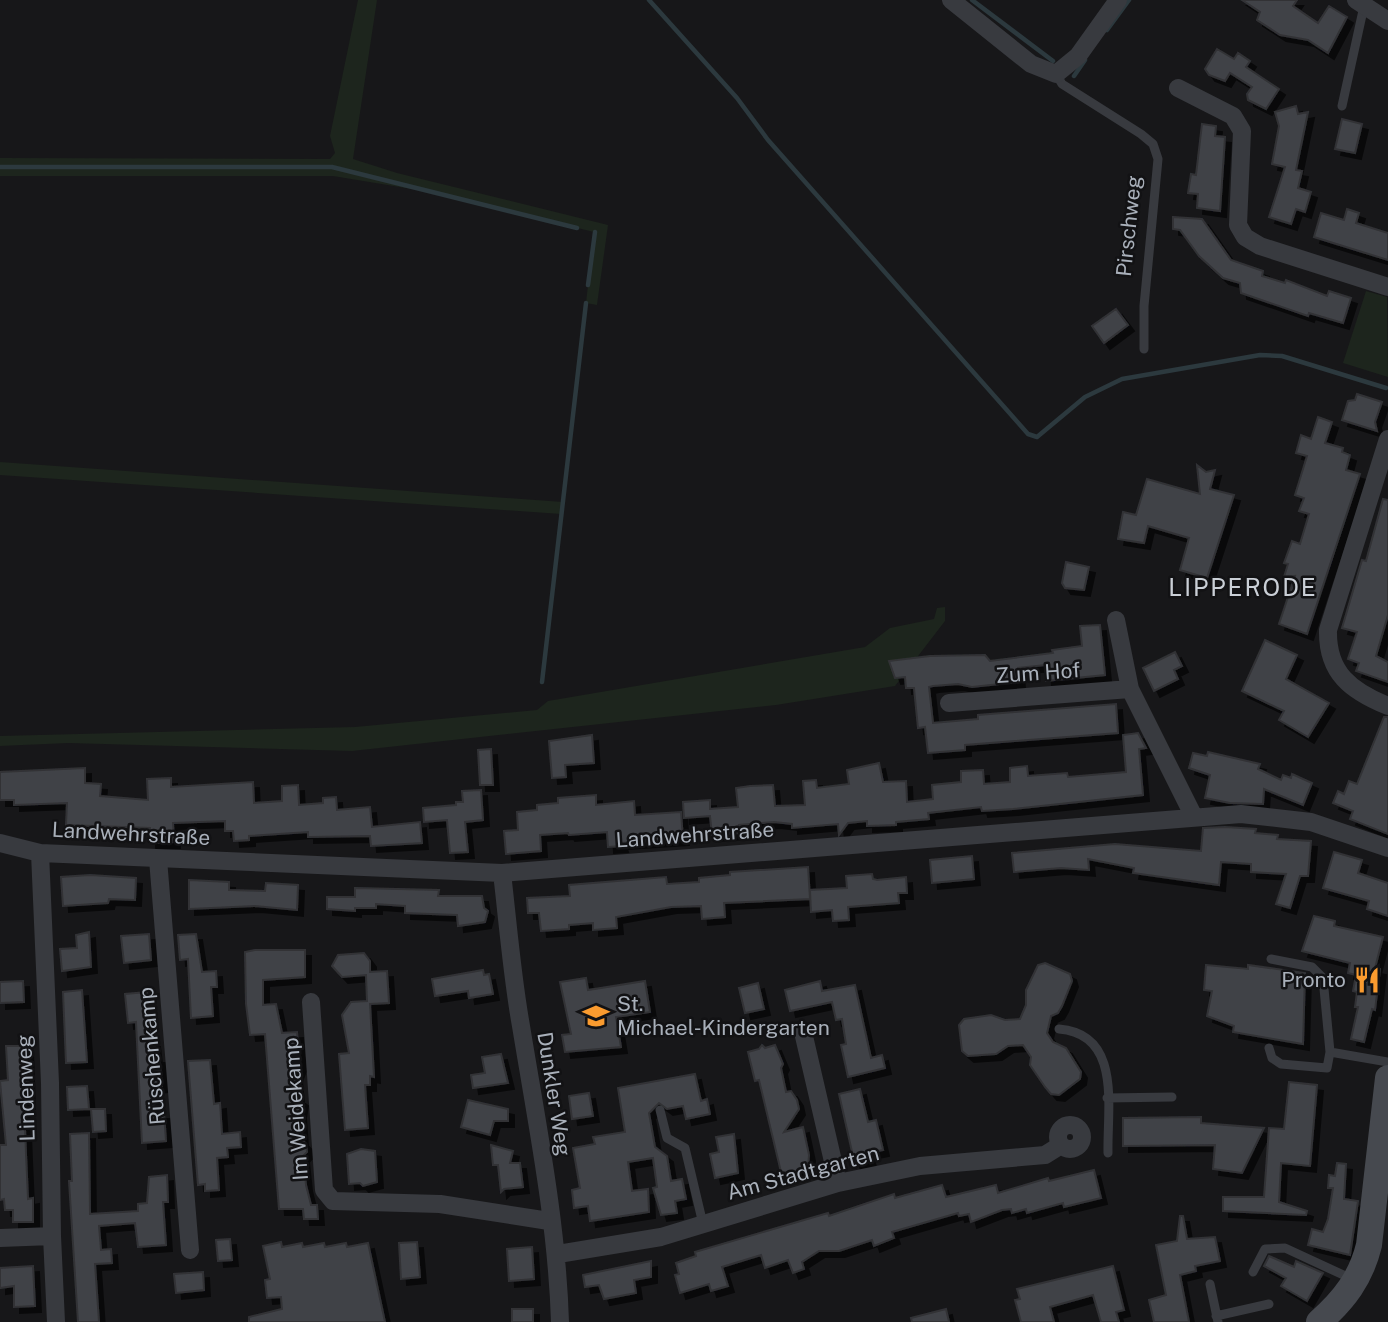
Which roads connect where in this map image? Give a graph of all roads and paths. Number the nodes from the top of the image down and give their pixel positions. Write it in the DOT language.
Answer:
graph roads {
  1 [pos="951,0"];
  2 [pos="1118,0"];
  3 [pos="1360,3"];
  4 [pos="1388,21"];
  5 [pos="1056,74"];
  6 [pos="1178,88"];
  7 [pos="1342,106"];
  8 [pos="1388,287"];
  9 [pos="1144,349"];
  10 [pos="1388,439"];
  11 [pos="1116,620"];
  12 [pos="1130,690"];
  13 [pos="949,703"];
  14 [pos="1388,706"];
  15 [pos="1194,817"];
  16 [pos="0,843"];
  17 [pos="1388,848"];
  18 [pos="40,853"];
  19 [pos="158,859"];
  20 [pos="502,873"];
  21 [pos="1270,960"];
  22 [pos="311,1002"];
  23 [pos="1059,1029"];
  24 [pos="803,1032"];
  25 [pos="1269,1048"];
  26 [pos="1330,1052"];
  27 [pos="1388,1062"];
  28 [pos="1388,1078"];
  29 [pos="1172,1097"];
  30 [pos="1107,1098"];
  31 [pos="1386,1106"];
  32 [pos="660,1110"];
  33 [pos="1061,1145"];
  34 [pos="1108,1153"];
  35 [pos="838,1183"];
  36 [pos="549,1221"];
  37 [pos="703,1224"];
  38 [pos="51,1236"];
  39 [pos="0,1238"];
  40 [pos="1378,1247"];
  41 [pos="190,1250"];
  42 [pos="558,1254"];
  43 [pos="1254,1272"];
  44 [pos="1356,1281"];
  45 [pos="1210,1284"];
  46 [pos="1269,1304"];
  47 [pos="1217,1319"];
  48 [pos="56,1322"];
  49 [pos="560,1322"];
  50 [pos="1319,1322"];
  1 -- 5 [label="street, Pirschweg"];
  2 -- 5 [label="street"];
  3 -- 4 [label="street"];
  3 -- 7 [label="lane"];
  5 -- 9 [label="lane, Pirschweg"];
  6 -- 8 [label="street"];
  10 -- 14 [label="street"];
  11 -- 12 [label="street"];
  12 -- 13 [label="street, Zum Hof"];
  12 -- 15 [label="street"];
  15 -- 17 [label="street, Landwehrstraße"];
  15 -- 20 [label="street, Landwehrstraße"];
  16 -- 18 [label="street, Landwehrstraße"];
  18 -- 19 [label="street, Landwehrstraße"];
  18 -- 38 [label="street, Lindenweg"];
  19 -- 20 [label="street, Landwehrstraße"];
  19 -- 41 [label="street, Rüschenkamp"];
  20 -- 36 [label="street, Dunkler Weg"];
  21 -- 26 [label="lane"];
  22 -- 36 [label="street, Im Weidekamp"];
  23 -- 30 [label="lane"];
  24 -- 35 [label="street"];
  25 -- 26 [label="lane"];
  26 -- 27 [label="lane"];
  28 -- 31 [label="main road"];
  29 -- 30 [label="lane"];
  30 -- 34 [label="lane"];
  31 -- 40 [label="main road"];
  32 -- 37 [label="lane"];
  33 -- 35 [label="street, Am Stadtgarten"];
  35 -- 37 [label="street, Am Stadtgarten"];
  36 -- 42 [label="street, Dunkler Weg"];
  37 -- 42 [label="street, Am Stadtgarten"];
  38 -- 39 [label="street"];
  38 -- 48 [label="street, Lindenweg"];
  40 -- 44 [label="main road"];
  42 -- 49 [label="street, Dunkler Weg"];
  43 -- 44 [label="lane"];
  44 -- 50 [label="main road"];
  45 -- 47 [label="lane"];
  46 -- 47 [label="lane"];
}
